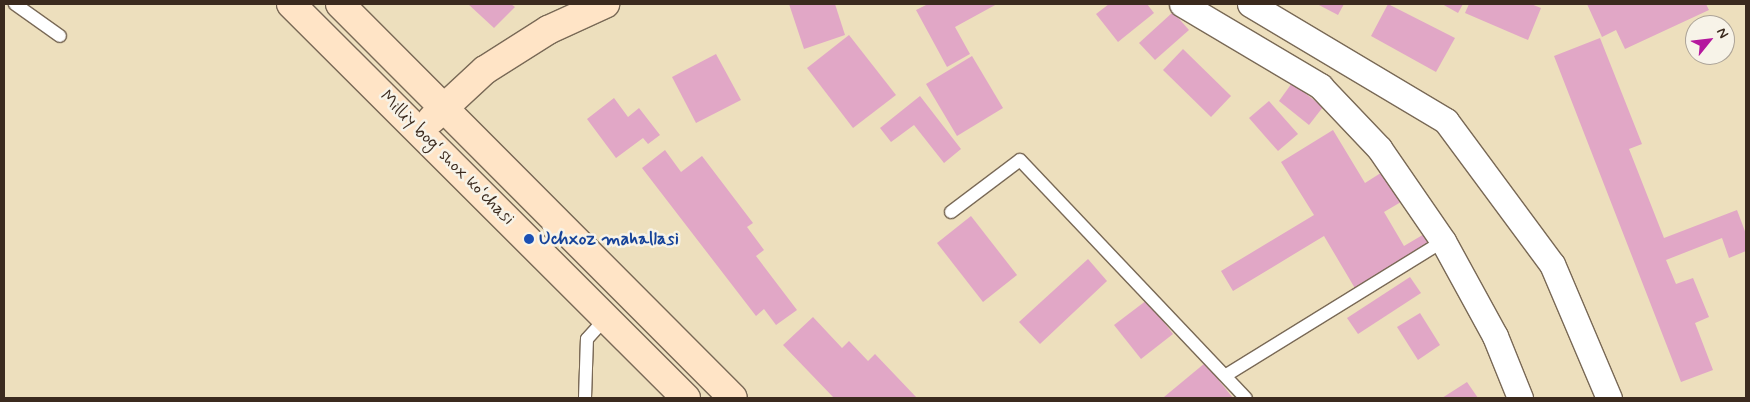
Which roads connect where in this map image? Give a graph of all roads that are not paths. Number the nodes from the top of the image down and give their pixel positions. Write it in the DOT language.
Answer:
graph roads {
  1 [pos="15,4"];
  2 [pos="291,4"];
  3 [pos="340,4"];
  4 [pos="605,4"];
  5 [pos="1182,4"];
  6 [pos="1250,4"];
  7 [pos="564,12"];
  8 [pos="60,36"];
  9 [pos="444,105"];
  10 [pos="421,132"];
  11 [pos="951,212"];
  12 [pos="1443,241"];
  13 [pos="607,317"];
  14 [pos="1228,374"];
  15 [pos="585,398"];
  16 [pos="686,398"];
  17 [pos="733,398"];
  18 [pos="1246,398"];
  19 [pos="1520,398"];
  20 [pos="1609,398"];
  1 -- 8 [label="lane"];
  2 -- 10 [label="main road, Milliy bog‘ shox ko‘chasi"];
  3 -- 9 [label="main road, Milliy bog‘ shox ko‘chasi"];
  4 -- 7 [label="main road"];
  5 -- 12 [label="street"];
  6 -- 20 [label="street"];
  7 -- 9 [label="main road"];
  9 -- 10 [label="main road"];
  9 -- 17 [label="main road, Milliy bog‘ shox ko‘chasi"];
  10 -- 13 [label="main road, Milliy bog‘ shox ko‘chasi"];
  11 -- 14 [label="lane"];
  12 -- 14 [label="lane"];
  12 -- 19 [label="street"];
  13 -- 15 [label="lane"];
  13 -- 16 [label="main road, Milliy bog‘ shox ko‘chasi"];
  14 -- 18 [label="lane"];
}
